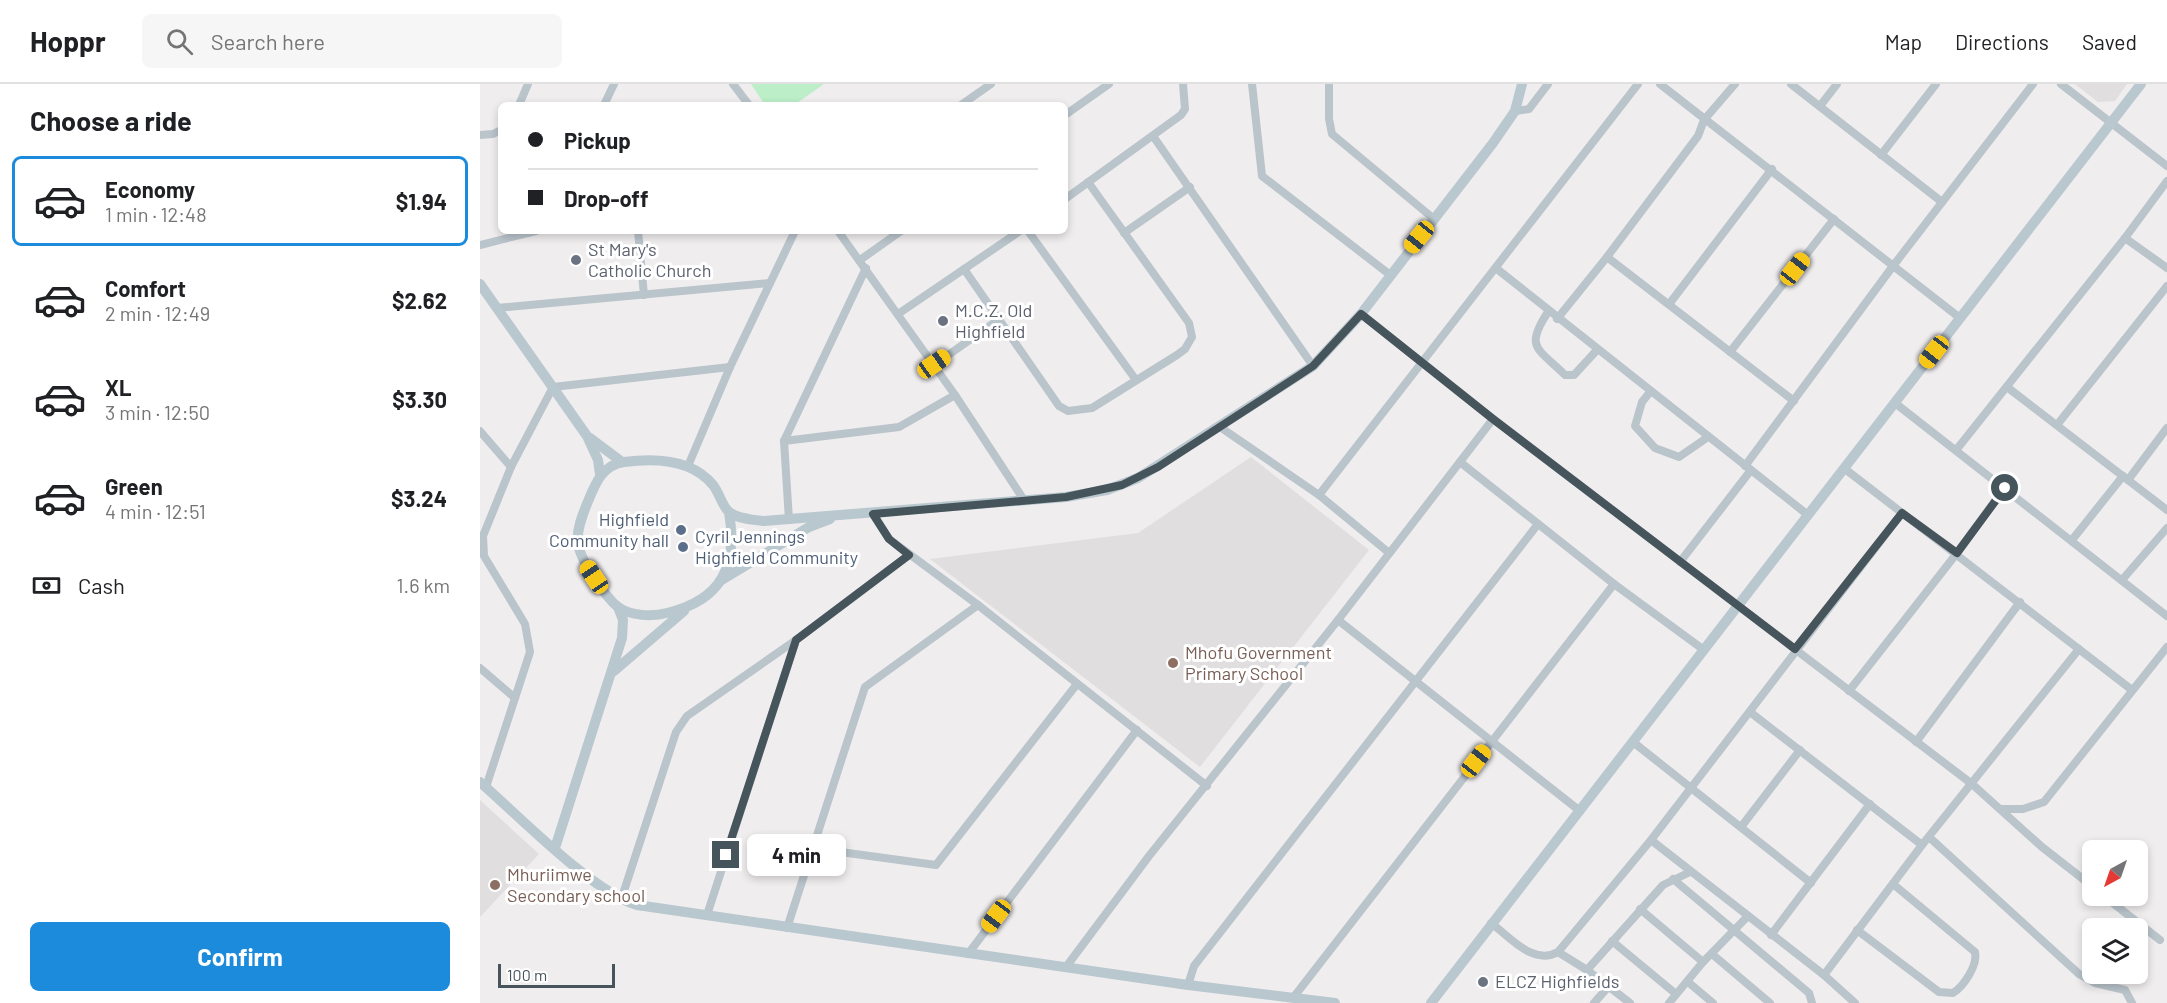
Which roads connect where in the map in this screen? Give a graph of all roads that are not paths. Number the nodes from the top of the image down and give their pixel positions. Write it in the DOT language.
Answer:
graph roads {
  1 [pos="528,84"];
  2 [pos="614,84"];
  3 [pos="733,84"];
  4 [pos="991,84"];
  5 [pos="1109,84"];
  6 [pos="1183,84"];
  7 [pos="1252,84"];
  8 [pos="1329,84"];
  9 [pos="1522,84"];
  10 [pos="1548,84"];
  11 [pos="1638,84"];
  12 [pos="1660,84"];
  13 [pos="1735,84"];
  14 [pos="1791,84"];
  15 [pos="1838,84"];
  16 [pos="1936,84"];
  17 [pos="2033,84"];
  18 [pos="2061,84"];
  19 [pos="2141,84"];
  20 [pos="520,102"];
  21 [pos="605,102"];
  22 [pos="745,102"];
  23 [pos="965,102"];
  24 [pos="1820,106"];
  25 [pos="1515,111"];
  26 [pos="1068,113"];
  27 [pos="1704,120"];
  28 [pos="2111,122"];
  29 [pos="498,132"];
  30 [pos="480,135"];
  31 [pos="1153,136"];
  32 [pos="1881,155"];
  33 [pos="2167,166"];
  34 [pos="1772,169"];
  35 [pos="2167,181"];
  36 [pos="1088,182"];
  37 [pos="1190,187"];
  38 [pos="1068,197"];
  39 [pos="1942,202"];
  40 [pos="1434,219"];
  41 [pos="1834,219"];
  42 [pos="1124,233"];
  43 [pos="524,234"];
  44 [pos="638,234"];
  45 [pos="794,234"];
  46 [pos="840,234"];
  47 [pos="897,234"];
  48 [pos="1016,234"];
  49 [pos="1030,234"];
  50 [pos="2125,238"];
  51 [pos="480,245"];
  52 [pos="1607,257"];
  53 [pos="860,260"];
  54 [pos="1893,266"];
  55 [pos="866,268"];
  56 [pos="2167,268"];
  57 [pos="964,269"];
  58 [pos="1497,269"];
  59 [pos="1389,274"];
  60 [pos="770,283"];
  61 [pos="480,284"];
  62 [pos="2167,286"];
  63 [pos="644,295"];
  64 [pos="1670,303"];
  65 [pos="496,308"];
  66 [pos="1548,312"];
  67 [pos="898,314"];
  68 [pos="1361,314"];
  69 [pos="1960,318"];
  70 [pos="1557,319"];
  71 [pos="998,320"];
  72 [pos="1597,350"];
  73 [pos="1730,352"];
  74 [pos="1421,362"];
  75 [pos="934,364"];
  76 [pos="730,366"];
  77 [pos="1313,366"];
  78 [pos="1136,380"];
  79 [pos="553,387"];
  80 [pos="2007,387"];
  81 [pos="1650,392"];
  82 [pos="955,395"];
  83 [pos="1794,400"];
  84 [pos="1895,403"];
  85 [pos="1493,419"];
  86 [pos="2057,425"];
  87 [pos="1220,427"];
  88 [pos="2167,428"];
  89 [pos="480,431"];
  90 [pos="587,436"];
  91 [pos="1708,437"];
  92 [pos="784,441"];
  93 [pos="1957,449"];
  94 [pos="622,462"];
  95 [pos="1460,462"];
  96 [pos="688,466"];
  97 [pos="511,467"];
  98 [pos="1748,468"];
  99 [pos="1845,469"];
  100 [pos="600,474"];
  101 [pos="2126,478"];
  102 [pos="2005,488"];
  103 [pos="1319,495"];
  104 [pos="1024,500"];
  105 [pos="2167,510"];
  106 [pos="729,512"];
  107 [pos="1902,513"];
  108 [pos="873,514"];
  109 [pos="1808,515"];
  110 [pos="836,517"];
  111 [pos="789,520"];
  112 [pos="1538,524"];
  113 [pos="2167,528"];
  114 [pos="2072,540"];
  115 [pos="1388,552"];
  116 [pos="1957,553"];
  117 [pos="909,555"];
  118 [pos="1680,562"];
  119 [pos="2122,580"];
  120 [pos="720,581"];
  121 [pos="1614,584"];
  122 [pos="2020,602"];
  123 [pos="978,605"];
  124 [pos="1737,606"];
  125 [pos="618,607"];
  126 [pos="687,609"];
  127 [pos="2167,616"];
  128 [pos="1338,620"];
  129 [pos="796,640"];
  130 [pos="2167,647"];
  131 [pos="1795,649"];
  132 [pos="2079,649"];
  133 [pos="1704,650"];
  134 [pos="480,668"];
  135 [pos="612,674"];
  136 [pos="1414,682"];
  137 [pos="1077,684"];
  138 [pos="2132,690"];
  139 [pos="1849,691"];
  140 [pos="515,698"];
  141 [pos="1750,712"];
  142 [pos="1137,730"];
  143 [pos="1916,741"];
  144 [pos="1633,742"];
  145 [pos="1490,743"];
  146 [pos="1800,750"];
  147 [pos="483,784"];
  148 [pos="1972,784"];
  149 [pos="1207,786"];
  150 [pos="1691,786"];
  151 [pos="1870,804"];
  152 [pos="2001,809"];
  153 [pos="1580,812"];
  154 [pos="1741,827"];
  155 [pos="1929,837"];
  156 [pos="1651,840"];
  157 [pos="1922,845"];
  158 [pos="555,848"];
  159 [pos="811,848"];
  160 [pos="1690,872"];
  161 [pos="2082,878"];
  162 [pos="1673,879"];
  163 [pos="1811,884"];
  164 [pos="1893,885"];
  165 [pos="621,900"];
  166 [pos="2117,906"];
  167 [pos="1640,909"];
  168 [pos="707,915"];
  169 [pos="1748,917"];
  170 [pos="1491,923"];
  171 [pos="787,928"];
  172 [pos="1734,930"];
  173 [pos="1857,930"];
  174 [pos="1771,934"];
  175 [pos="2160,939"];
  176 [pos="1612,941"];
  177 [pos="1558,952"];
  178 [pos="968,954"];
  179 [pos="1712,954"];
  180 [pos="1703,962"];
  181 [pos="1066,967"];
  182 [pos="1587,970"];
  183 [pos="1824,975"];
  184 [pos="1688,982"];
  185 [pos="1188,986"];
  186 [pos="1609,986"];
  187 [pos="1676,994"];
  188 [pos="1293,998"];
  189 [pos="1335,1003"];
  190 [pos="1431,1003"];
  191 [pos="1594,1003"];
  192 [pos="1630,1003"];
  193 [pos="1669,1003"];
  194 [pos="1713,1003"];
  195 [pos="1770,1003"];
  196 [pos="1812,1003"];
  197 [pos="1855,1003"];
  198 [pos="2132,1003"];
  1 -- 20 [label="street"];
  2 -- 21 [label="street"];
  3 -- 22 [label="street"];
  4 -- 23 [label="street"];
  5 -- 26 [label="street"];
  6 -- 31 [label="street"];
  7 -- 59 [label="street"];
  8 -- 40 [label="street"];
  9 -- 25 [label="street"];
  10 -- 25 [label="street"];
  11 -- 58 [label="street"];
  12 -- 27 [label="street"];
  13 -- 27 [label="street"];
  14 -- 24 [label="street"];
  15 -- 24 [label="street"];
  16 -- 32 [label="street"];
  17 -- 39 [label="street"];
  18 -- 28 [label="street"];
  19 -- 28 [label="street"];
  24 -- 32 [label="street"];
  25 -- 40 [label="street"];
  27 -- 34 [label="street"];
  27 -- 52 [label="street"];
  28 -- 33 [label="street"];
  28 -- 69 [label="street"];
  29 -- 30 [label="street"];
  31 -- 36 [label="street"];
  31 -- 37 [label="street"];
  32 -- 39 [label="street"];
  34 -- 41 [label="street"];
  34 -- 64 [label="street"];
  35 -- 50 [label="street"];
  36 -- 38 [label="street"];
  36 -- 42 [label="street"];
  37 -- 42 [label="street"];
  37 -- 77 [label="street"];
  39 -- 54 [label="street"];
  40 -- 59 [label="street"];
  41 -- 54 [label="street"];
  41 -- 73 [label="street"];
  42 -- 78 [label="street"];
  43 -- 51 [label="street"];
  44 -- 63 [label="street"];
  45 -- 60 [label="street"];
  46 -- 53 [label="street"];
  47 -- 53 [label="street"];
  48 -- 57 [label="street"];
  49 -- 78 [label="street"];
  50 -- 56 [label="street"];
  50 -- 80 [label="street"];
  52 -- 64 [label="street"];
  52 -- 70 [label="street"];
  53 -- 55 [label="street"];
  54 -- 69 [label="street"];
  54 -- 83 [label="street"];
  55 -- 67 [label="street"];
  55 -- 92 [label="street"];
  57 -- 67 [label="street"];
  57 -- 71 [label="street"];
  58 -- 66 [label="street"];
  58 -- 74 [label="street"];
  59 -- 68 [label="street"];
  60 -- 63 [label="street"];
  60 -- 76 [label="street"];
  61 -- 65 [label="street"];
  62 -- 86 [label="street"];
  63 -- 65 [label="street"];
  64 -- 73 [label="street"];
  65 -- 79 [label="street"];
  66 -- 70 [label="street"];
  66 -- 72 [label="street"];
  67 -- 75 [label="street"];
  68 -- 74 [label="street"];
  68 -- 77 [label="street"];
  69 -- 84 [label="street"];
  70 -- 72 [label="street"];
  71 -- 75 [label="street"];
  71 -- 78 [label="street"];
  72 -- 81 [label="street"];
  73 -- 83 [label="street"];
  74 -- 85 [label="street"];
  74 -- 103 [label="street"];
  75 -- 82 [label="street"];
  76 -- 79 [label="street"];
  76 -- 96 [label="street"];
  77 -- 87 [label="street"];
  79 -- 90 [label="street"];
  79 -- 97 [label="street"];
  80 -- 86 [label="street"];
  80 -- 93 [label="street"];
  81 -- 91 [label="street"];
  81 -- 91 [label="street"];
  82 -- 92 [label="street"];
  82 -- 104 [label="street"];
  83 -- 98 [label="street"];
  84 -- 93 [label="street"];
  84 -- 99 [label="street"];
  85 -- 95 [label="street"];
  85 -- 118 [label="street"];
  86 -- 101 [label="street"];
  87 -- 103 [label="street"];
  87 -- 104 [label="street"];
  88 -- 101 [label="street"];
  89 -- 97 [label="street"];
  90 -- 94 [label="street"];
  90 -- 100 [label="street"];
  91 -- 98 [label="street"];
  92 -- 111 [label="street"];
  93 -- 102 [label="street"];
  94 -- 96 [label="street"];
  94 -- 100 [label="street"];
  95 -- 112 [label="street"];
  95 -- 115 [label="street"];
  96 -- 106 [label="street"];
  97 -- 140 [label="street"];
  98 -- 109 [label="street"];
  98 -- 118 [label="street"];
  99 -- 107 [label="street"];
  99 -- 109 [label="street"];
  100 -- 125 [label="street"];
  101 -- 105 [label="street"];
  101 -- 114 [label="street"];
  102 -- 114 [label="street"];
  102 -- 116 [label="street"];
  103 -- 115 [label="street"];
  104 -- 108 [label="street"];
  106 -- 111 [label="street"];
  106 -- 120 [label="street"];
  107 -- 116 [label="street"];
  107 -- 131 [label="street"];
  108 -- 110 [label="street"];
  108 -- 117 [label="street"];
  109 -- 124 [label="street"];
  110 -- 111 [label="street"];
  110 -- 120 [label="street"];
  112 -- 121 [label="street"];
  112 -- 136 [label="street"];
  113 -- 119 [label="street"];
  114 -- 119 [label="street"];
  115 -- 128 [label="street"];
  116 -- 122 [label="street"];
  116 -- 139 [label="street"];
  117 -- 123 [label="street"];
  117 -- 129 [label="street"];
  118 -- 124 [label="street"];
  119 -- 127 [label="street"];
  120 -- 126 [label="street"];
  121 -- 133 [label="street"];
  121 -- 145 [label="street"];
  122 -- 132 [label="street"];
  122 -- 143 [label="street"];
  123 -- 137 [label="street"];
  123 -- 159 [label="street"];
  124 -- 131 [label="street"];
  124 -- 133 [label="street"];
  125 -- 126 [label="street"];
  125 -- 135 [label="street"];
  126 -- 135 [label="street"];
  128 -- 136 [label="street"];
  128 -- 149 [label="street"];
  129 -- 165 [label="street"];
  129 -- 168 [label="street"];
  130 -- 138 [label="street"];
  131 -- 139 [label="street"];
  131 -- 141 [label="street"];
  132 -- 138 [label="street"];
  132 -- 148 [label="street"];
  133 -- 144 [label="street"];
  134 -- 140 [label="street"];
  135 -- 158 [label="street"];
  136 -- 145 [label="street"];
  136 -- 185 [label="street"];
  137 -- 142 [label="street"];
  137 -- 159 [label="street"];
  138 -- 152 [label="street"];
  139 -- 143 [label="street"];
  140 -- 147 [label="street"];
  141 -- 146 [label="street"];
  141 -- 150 [label="street"];
  142 -- 149 [label="street"];
  142 -- 178 [label="street"];
  143 -- 148 [label="street"];
  144 -- 150 [label="street"];
  144 -- 153 [label="street"];
  145 -- 153 [label="street"];
  145 -- 188 [label="street"];
  146 -- 151 [label="street"];
  146 -- 154 [label="street"];
  147 -- 158 [label="street"];
  148 -- 152 [label="street"];
  148 -- 155 [label="street"];
  149 -- 181 [label="street"];
  150 -- 154 [label="street"];
  150 -- 156 [label="street"];
  151 -- 157 [label="street"];
  151 -- 163 [label="street"];
  152 -- 161 [label="street"];
  153 -- 170 [label="street"];
  154 -- 163 [label="street"];
  155 -- 157 [label="street"];
  155 -- 198 [label="street"];
  156 -- 160 [label="street"];
  156 -- 177 [label="street"];
  157 -- 164 [label="street"];
  158 -- 165 [label="street"];
  159 -- 171 [label="street"];
  160 -- 162 [label="street"];
  160 -- 169 [label="street"];
  162 -- 167 [label="street"];
  162 -- 172 [label="street"];
  163 -- 174 [label="street"];
  164 -- 173 [label="street"];
  164 -- 173 [label="street"];
  165 -- 168 [label="street"];
  166 -- 175 [label="street"];
  167 -- 176 [label="street"];
  167 -- 180 [label="street"];
  168 -- 171 [label="street"];
  169 -- 172 [label="street"];
  169 -- 174 [label="street"];
  170 -- 177 [label="street"];
  170 -- 190 [label="street"];
  171 -- 178 [label="street"];
  172 -- 179 [label="street"];
  172 -- 196 [label="street"];
  173 -- 183 [label="street"];
  174 -- 183 [label="street"];
  176 -- 182 [label="street"];
  176 -- 187 [label="street"];
  177 -- 182 [label="street"];
  178 -- 181 [label="street"];
  179 -- 180 [label="street"];
  179 -- 195 [label="street"];
  180 -- 184 [label="street"];
  181 -- 185 [label="street"];
  182 -- 186 [label="street"];
  183 -- 197 [label="street"];
  184 -- 187 [label="street"];
  184 -- 194 [label="street"];
  185 -- 188 [label="street"];
  186 -- 191 [label="street"];
  186 -- 192 [label="street"];
  187 -- 193 [label="street"];
  188 -- 189 [label="street"];
}
